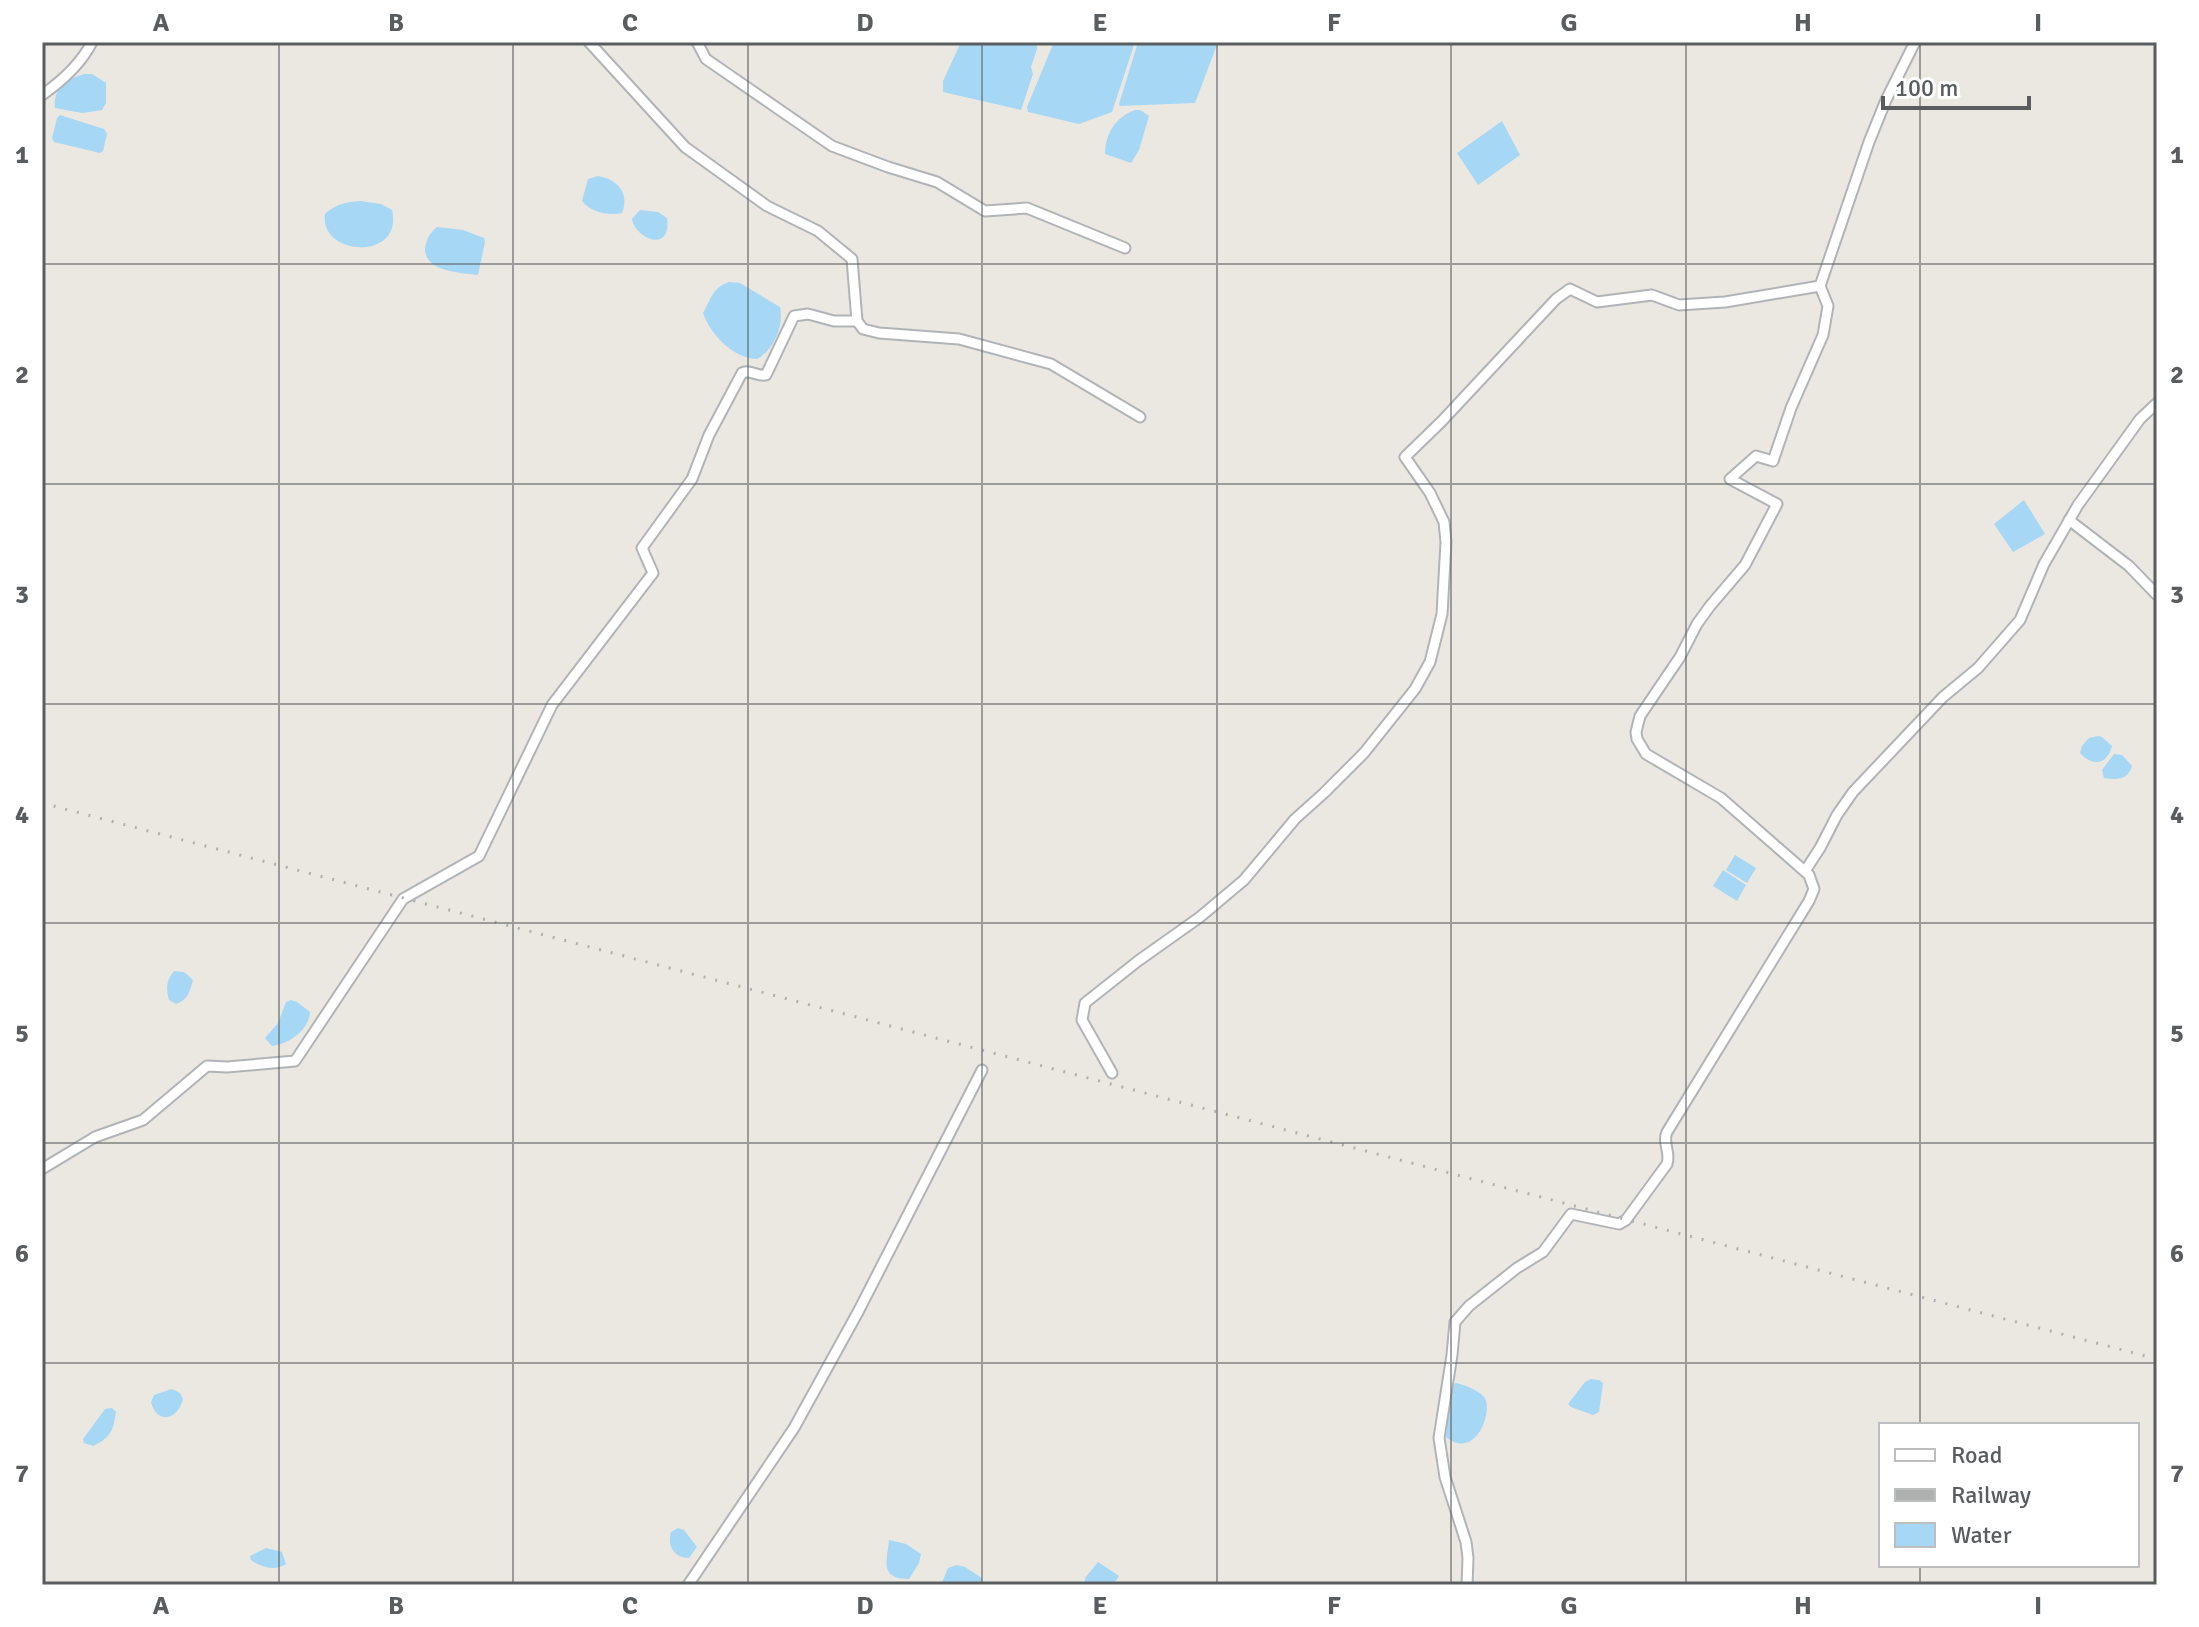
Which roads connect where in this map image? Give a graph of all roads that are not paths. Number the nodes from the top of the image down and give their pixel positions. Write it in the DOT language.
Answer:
graph roads {
  1 [pos="92,42"];
  2 [pos="589,42"];
  3 [pos="697,42"];
  4 [pos="1915,42"];
  5 [pos="42,95"];
  6 [pos="1125,248"];
  7 [pos="1820,286"];
  8 [pos="857,321"];
  9 [pos="2157,403"];
  10 [pos="1140,417"];
  11 [pos="2069,520"];
  12 [pos="2157,595"];
  13 [pos="1805,871"];
  14 [pos="982,1070"];
  15 [pos="1112,1073"];
  16 [pos="42,1169"];
  17 [pos="688,1585"];
  18 [pos="1467,1585"];
  1 -- 5 [label="street"];
  2 -- 8 [label="street"];
  3 -- 6 [label="street"];
  4 -- 7 [label="street"];
  7 -- 13 [label="street"];
  7 -- 15 [label="street"];
  8 -- 10 [label="street"];
  8 -- 16 [label="street"];
  9 -- 11 [label="street"];
  11 -- 12 [label="street"];
  11 -- 13 [label="street"];
  13 -- 18 [label="street"];
  14 -- 17 [label="street"];
}
